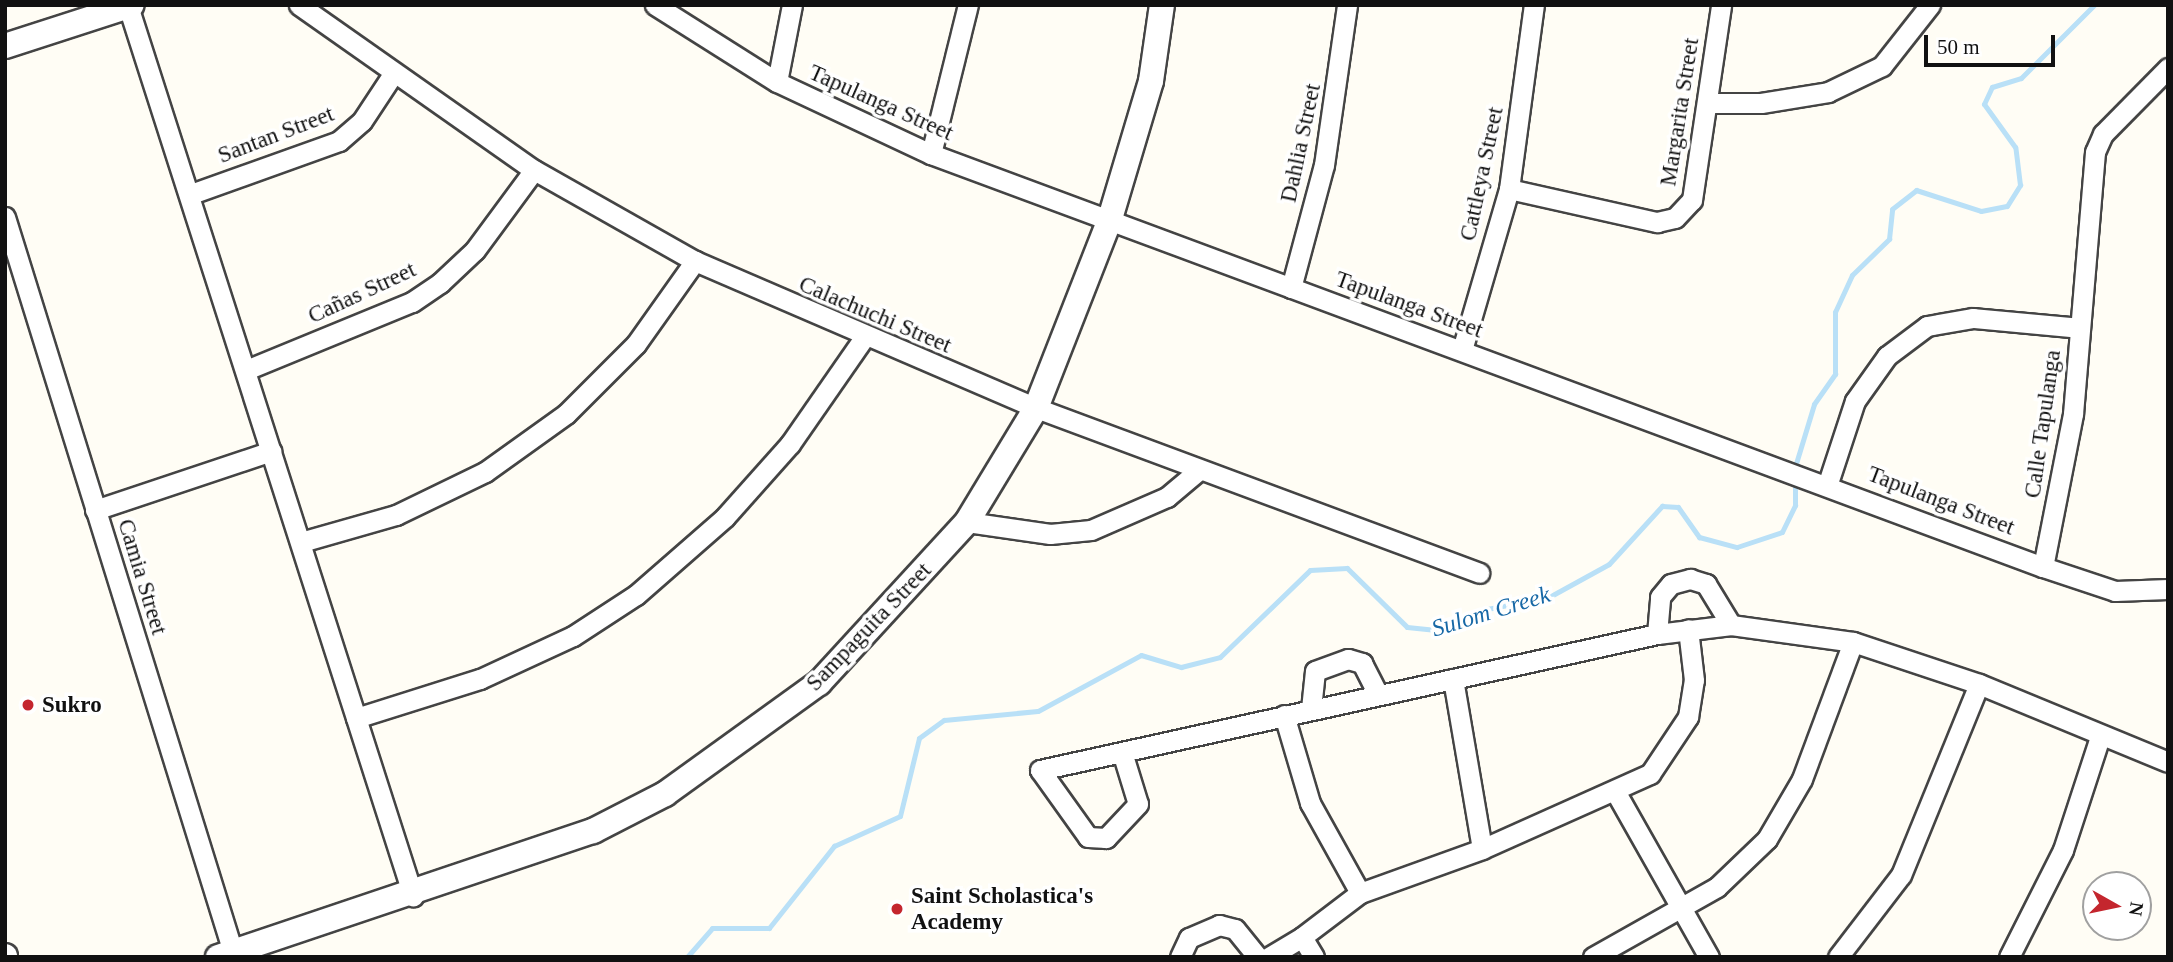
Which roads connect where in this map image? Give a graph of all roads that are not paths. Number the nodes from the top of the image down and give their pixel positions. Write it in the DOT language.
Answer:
graph roads {
  1 [pos="299,5"];
  2 [pos="655,5"];
  3 [pos="792,5"];
  4 [pos="968,5"];
  5 [pos="1162,5"];
  6 [pos="1348,5"];
  7 [pos="1534,5"];
  8 [pos="1721,5"];
  9 [pos="1930,5"];
  10 [pos="130,6"];
  11 [pos="5,46"];
  12 [pos="2168,68"];
  13 [pos="393,74"];
  14 [pos="777,82"];
  15 [pos="1711,103"];
  16 [pos="931,154"];
  17 [pos="534,170"];
  18 [pos="1509,189"];
  19 [pos="191,194"];
  20 [pos="5,217"];
  21 [pos="1109,222"];
  22 [pos="695,261"];
  23 [pos="1291,288"];
  24 [pos="2080,328"];
  25 [pos="863,339"];
  26 [pos="1462,351"];
  27 [pos="246,370"];
  28 [pos="1036,408"];
  29 [pos="271,451"];
  30 [pos="1199,470"];
  31 [pos="1828,484"];
  32 [pos="95,510"];
  33 [pos="967,522"];
  34 [pos="300,542"];
  35 [pos="2043,567"];
  36 [pos="1479,573"];
  37 [pos="2168,589"];
  38 [pos="1731,625"];
  39 [pos="1688,629"];
  40 [pos="1657,634"];
  41 [pos="1853,642"];
  42 [pos="1453,679"];
  43 [pos="1979,684"];
  44 [pos="1378,694"];
  45 [pos="1311,709"];
  46 [pos="1284,715"];
  47 [pos="356,718"];
  48 [pos="2100,737"];
  49 [pos="1122,752"];
  50 [pos="2168,762"];
  51 [pos="1615,791"];
  52 [pos="1482,849"];
  53 [pos="1360,893"];
  54 [pos="413,896"];
  55 [pos="1680,910"];
  56 [pos="1302,937"];
  57 [pos="225,954"];
  58 [pos="1180,957"];
  59 [pos="1258,957"];
  60 [pos="1269,957"];
  61 [pos="1314,957"];
  62 [pos="1593,957"];
  63 [pos="1709,957"];
  64 [pos="1838,957"];
  65 [pos="2009,957"];
  1 -- 13 [label="street, Calachuchi Street"];
  2 -- 14 [label="street, Tapulanga Street"];
  3 -- 14 [label="street"];
  4 -- 16 [label="street"];
  5 -- 21 [label="street, Sampaguita Street"];
  6 -- 23 [label="street, Dahlia Street"];
  7 -- 18 [label="street, Cattleya Street"];
  8 -- 15 [label="street, Margarita Street"];
  9 -- 15 [label="street"];
  10 -- 11 [label="street"];
  10 -- 19 [label="street"];
  12 -- 24 [label="street, Calle Tapulanga"];
  13 -- 17 [label="street, Calachuchi Street"];
  13 -- 19 [label="street, Santan Street"];
  14 -- 16 [label="street, Tapulanga Street"];
  15 -- 18 [label="street, Margarita Street"];
  16 -- 21 [label="street, Tapulanga Street"];
  17 -- 22 [label="street, Calachuchi Street"];
  17 -- 27 [label="street, Cañas Street"];
  18 -- 26 [label="street, Cattleya Street"];
  19 -- 27 [label="street"];
  20 -- 32 [label="street, Camia Street"];
  21 -- 23 [label="street, Tapulanga Street"];
  21 -- 28 [label="street, Sampaguita Street"];
  22 -- 25 [label="street, Calachuchi Street"];
  22 -- 34 [label="street"];
  23 -- 26 [label="street, Tapulanga Street"];
  24 -- 31 [label="street, Calle Tapulanga"];
  24 -- 35 [label="street, Calle Tapulanga"];
  25 -- 28 [label="street, Calachuchi Street"];
  25 -- 47 [label="street"];
  26 -- 31 [label="street, Tapulanga Street"];
  27 -- 29 [label="street"];
  28 -- 30 [label="street, Calachuchi Street"];
  28 -- 33 [label="street, Sampaguita Street"];
  29 -- 32 [label="street"];
  29 -- 34 [label="street"];
  30 -- 33 [label="street"];
  30 -- 36 [label="street, Calachuchi Street"];
  31 -- 35 [label="street, Tapulanga Street"];
  32 -- 57 [label="street, Camia Street"];
  33 -- 54 [label="street, Sampaguita Street"];
  34 -- 47 [label="street"];
  35 -- 37 [label="street, Tapulanga Street"];
  38 -- 39 [label="street"];
  38 -- 40 [label="street"];
  38 -- 41 [label="street"];
  39 -- 40 [label="street"];
  39 -- 51 [label="street"];
  40 -- 42 [label="street"];
  41 -- 43 [label="street"];
  41 -- 55 [label="street"];
  42 -- 44 [label="street"];
  42 -- 52 [label="street"];
  43 -- 48 [label="street"];
  43 -- 64 [label="street"];
  44 -- 45 [label="street"];
  44 -- 45 [label="street"];
  45 -- 46 [label="street"];
  46 -- 49 [label="street"];
  46 -- 53 [label="street"];
  47 -- 54 [label="street"];
  48 -- 50 [label="street"];
  48 -- 65 [label="street"];
  49 -- 49 [label="street"];
  51 -- 52 [label="street"];
  51 -- 55 [label="street"];
  52 -- 53 [label="street"];
  53 -- 56 [label="street"];
  54 -- 57 [label="street, Sampaguita Street"];
  55 -- 62 [label="street"];
  55 -- 63 [label="street"];
  56 -- 60 [label="street"];
  56 -- 61 [label="street"];
  58 -- 59 [label="street"];
}
